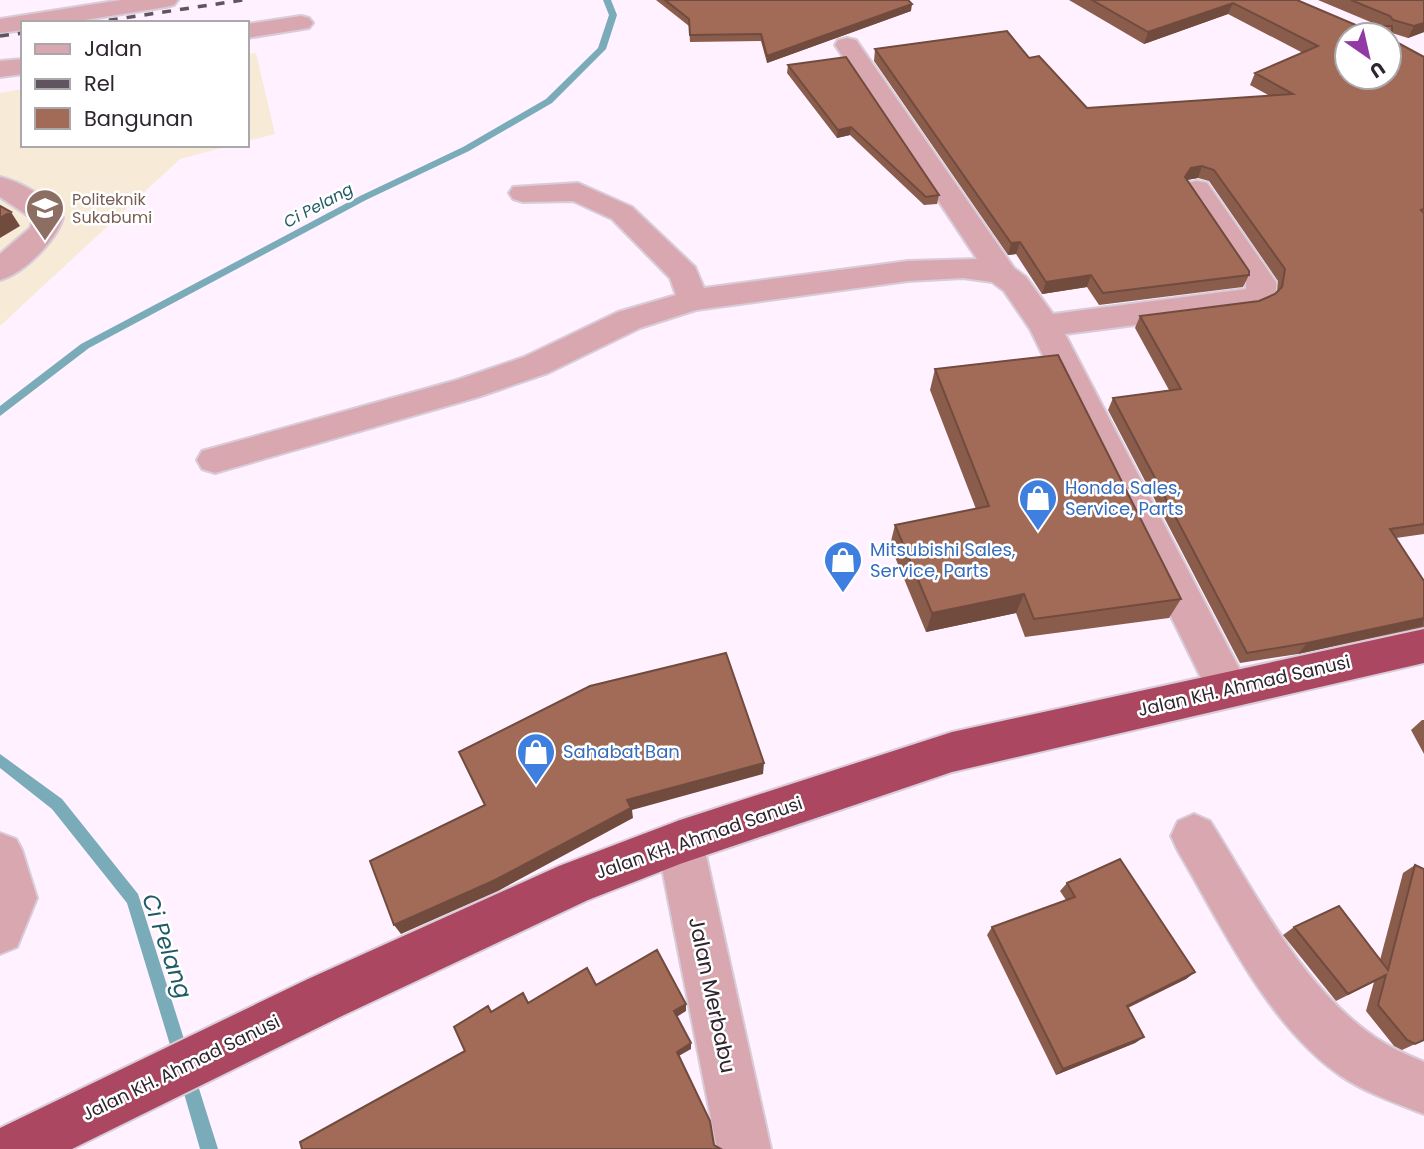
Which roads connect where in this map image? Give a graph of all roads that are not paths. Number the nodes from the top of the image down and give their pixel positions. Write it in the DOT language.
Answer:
graph roads {
  1 [pos="166,0"];
  2 [pos="32,21"];
  3 [pos="21,23"];
  4 [pos="300,23"];
  5 [pos="0,26"];
  6 [pos="248,31"];
  7 [pos="847,45"];
  8 [pos="21,66"];
  9 [pos="0,69"];
  10 [pos="0,185"];
  11 [pos="1197,189"];
  12 [pos="523,193"];
  13 [pos="0,270"];
  14 [pos="1003,275"];
  15 [pos="693,300"];
  16 [pos="1045,326"];
  17 [pos="215,460"];
  18 [pos="1424,646"];
  19 [pos="1228,689"];
  20 [pos="1194,836"];
  21 [pos="680,842"];
  22 [pos="0,855"];
  23 [pos="0,930"];
  24 [pos="1424,1088"];
  25 [pos="15,1149"];
  26 [pos="744,1149"];
  1 -- 2 [label="street"];
  3 -- 5 [label="street"];
  4 -- 6 [label="street"];
  7 -- 14 [label="street"];
  8 -- 9 [label="street"];
  10 -- 13 [label="street"];
  11 -- 16 [label="street"];
  12 -- 15 [label="street"];
  14 -- 15 [label="street"];
  14 -- 16 [label="street"];
  15 -- 17 [label="street"];
  16 -- 19 [label="street"];
  18 -- 19 [label="highway, Jalan KH. Ahmad Sanusi"];
  19 -- 21 [label="highway, Jalan KH. Ahmad Sanusi"];
  20 -- 24 [label="street"];
  21 -- 25 [label="highway, Jalan KH. Ahmad Sanusi"];
  21 -- 26 [label="street, Jalan Merbabu"];
  22 -- 23 [label="street"];
}
